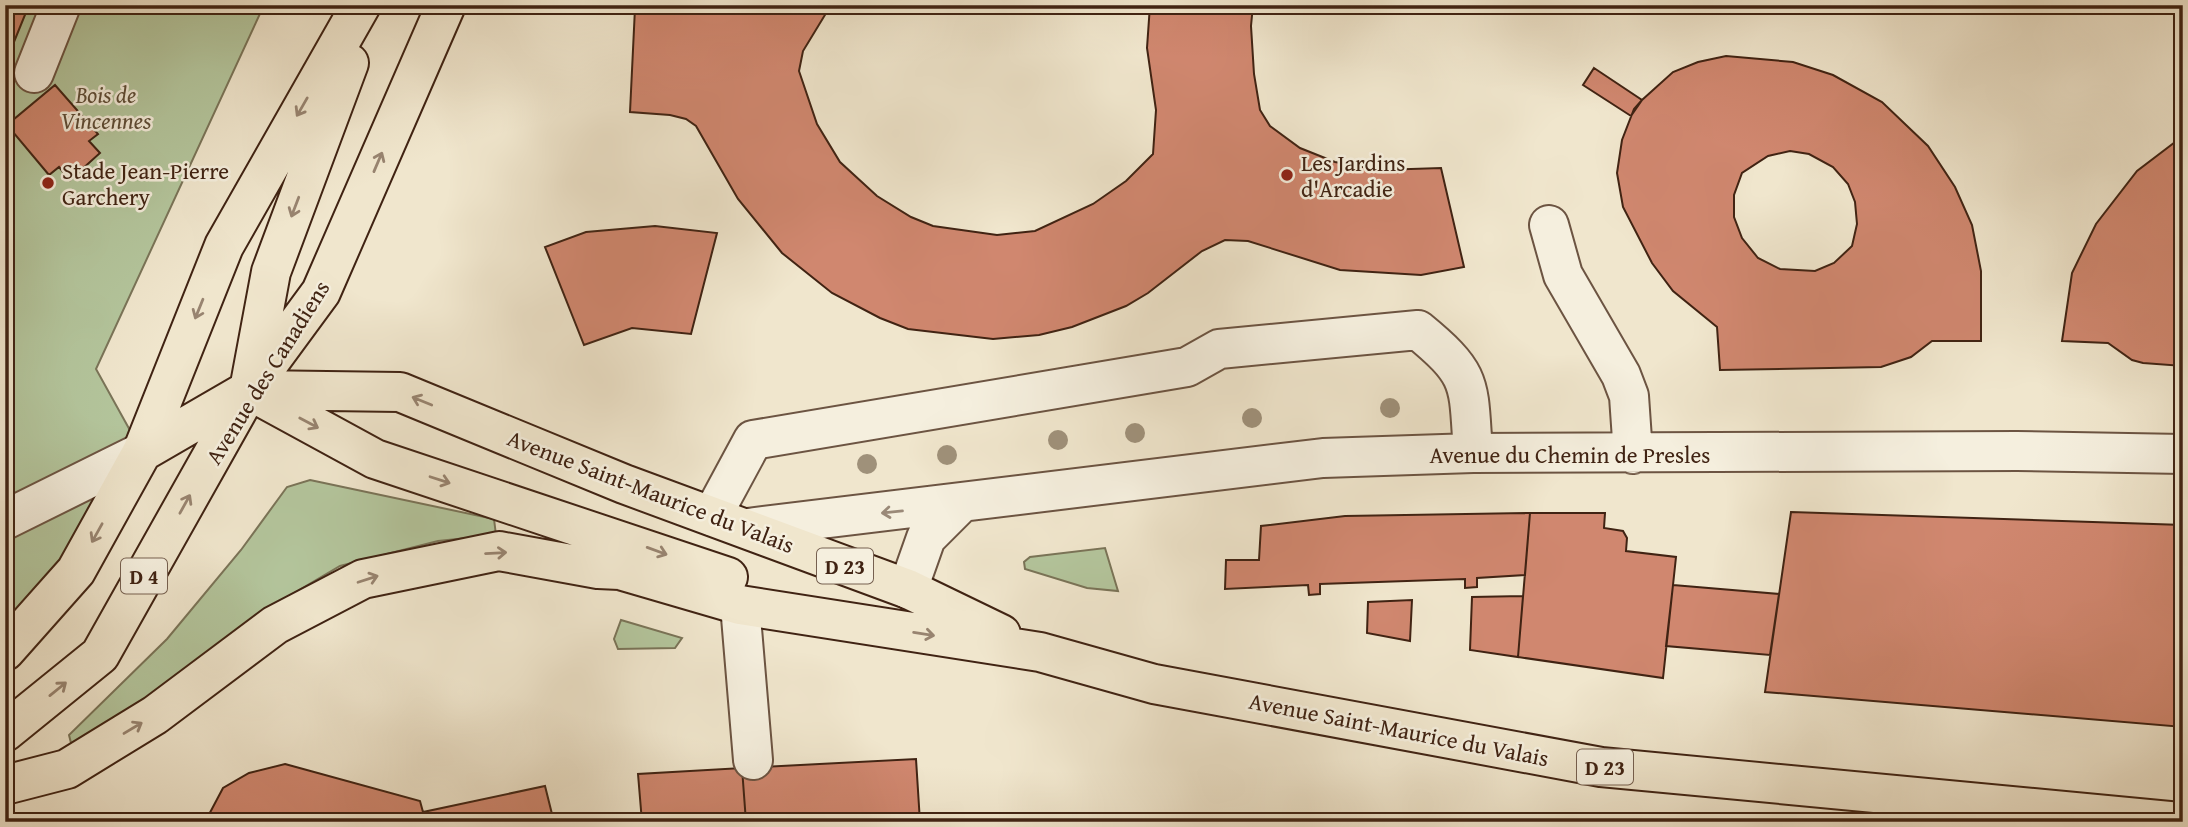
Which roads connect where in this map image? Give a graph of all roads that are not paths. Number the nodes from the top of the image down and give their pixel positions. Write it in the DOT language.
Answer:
graph roads {
  1 [pos="61,5"];
  2 [pos="361,5"];
  3 [pos="370,5"];
  4 [pos="446,5"];
  5 [pos="34,73"];
  6 [pos="1549,225"];
  7 [pos="249,390"];
  8 [pos="142,452"];
  9 [pos="1473,453"];
  10 [pos="1633,454"];
  11 [pos="2183,454"];
  12 [pos="960,504"];
  13 [pos="5,520"];
  14 [pos="730,522"];
  15 [pos="908,589"];
  16 [pos="740,605"];
  17 [pos="857,623"];
  18 [pos="5,651"];
  19 [pos="1040,652"];
  20 [pos="5,732"];
  21 [pos="753,760"];
  22 [pos="5,785"];
  23 [pos="2180,822"];
  1 -- 5 [label="street"];
  2 -- 8 [label="main road, D 4, one-way"];
  3 -- 7 [label="main road, one-way"];
  7 -- 4 [label="main road, Avenue des Canadiens / D 4, one-way"];
  6 -- 10 [label="street"];
  7 -- 8 [label="main road"];
  14 -- 7 [label="main road, Avenue Saint-Maurice du Valais / D 23, one-way"];
  7 -- 17 [label="main road, one-way"];
  20 -- 7 [label="main road, Avenue des Canadiens / D 4, one-way"];
  8 -- 13 [label="street"];
  8 -- 18 [label="main road, D 4, one-way"];
  9 -- 10 [label="street, Avenue du Chemin de Presles"];
  9 -- 12 [label="street, Avenue du Chemin de Presles"];
  9 -- 14 [label="street"];
  10 -- 11 [label="street, Avenue du Chemin de Presles"];
  12 -- 14 [label="street, Avenue du Chemin de Presles, one-way"];
  12 -- 15 [label="street"];
  14 -- 15 [label="main road, Avenue Saint-Maurice du Valais / D 23"];
  15 -- 19 [label="main road, Avenue Saint-Maurice du Valais / D 23"];
  16 -- 17 [label="main road"];
  16 -- 21 [label="street"];
  22 -- 16 [label="main road, one-way"];
  17 -- 19 [label="main road, Avenue Saint-Maurice du Valais / D 23, one-way"];
  19 -- 23 [label="main road, Avenue Saint-Maurice du Valais / D 23"];
}
